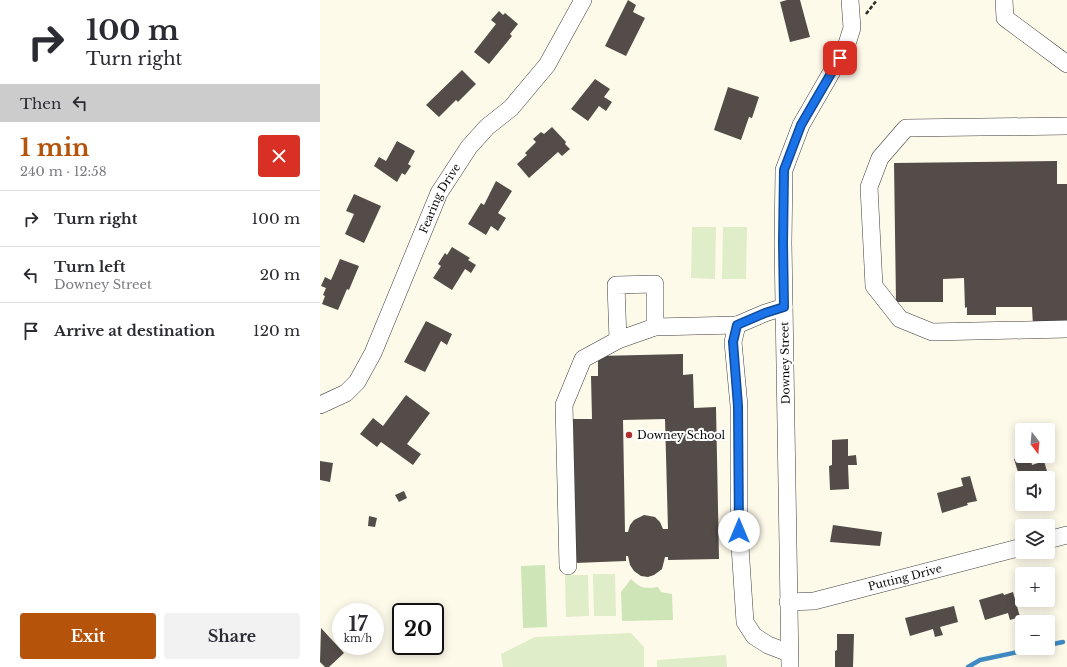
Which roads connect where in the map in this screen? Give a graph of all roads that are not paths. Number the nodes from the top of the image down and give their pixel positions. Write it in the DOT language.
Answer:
graph roads {
  1 [pos="583,0"];
  2 [pos="850,0"];
  3 [pos="1004,0"];
  4 [pos="1067,64"];
  5 [pos="1067,126"];
  6 [pos="784,307"];
  7 [pos="737,325"];
  8 [pos="655,327"];
  9 [pos="1067,329"];
  10 [pos="618,340"];
  11 [pos="320,405"];
  12 [pos="1067,535"];
  13 [pos="1055,538"];
  14 [pos="1015,549"];
  15 [pos="568,566"];
  16 [pos="788,602"];
  17 [pos="789,660"];
  1 -- 11 [label="street, Fearing Drive"];
  2 -- 6 [label="street, Downey Street"];
  3 -- 4 [label="street"];
  5 -- 9 [label="street"];
  6 -- 7 [label="street"];
  6 -- 16 [label="street, Downey Street"];
  7 -- 8 [label="street"];
  7 -- 17 [label="street"];
  8 -- 10 [label="street"];
  8 -- 10 [label="street"];
  10 -- 15 [label="street"];
  12 -- 13 [label="street"];
  14 -- 16 [label="street, Putting Drive"];
  16 -- 17 [label="street, Downey Street"];
}
